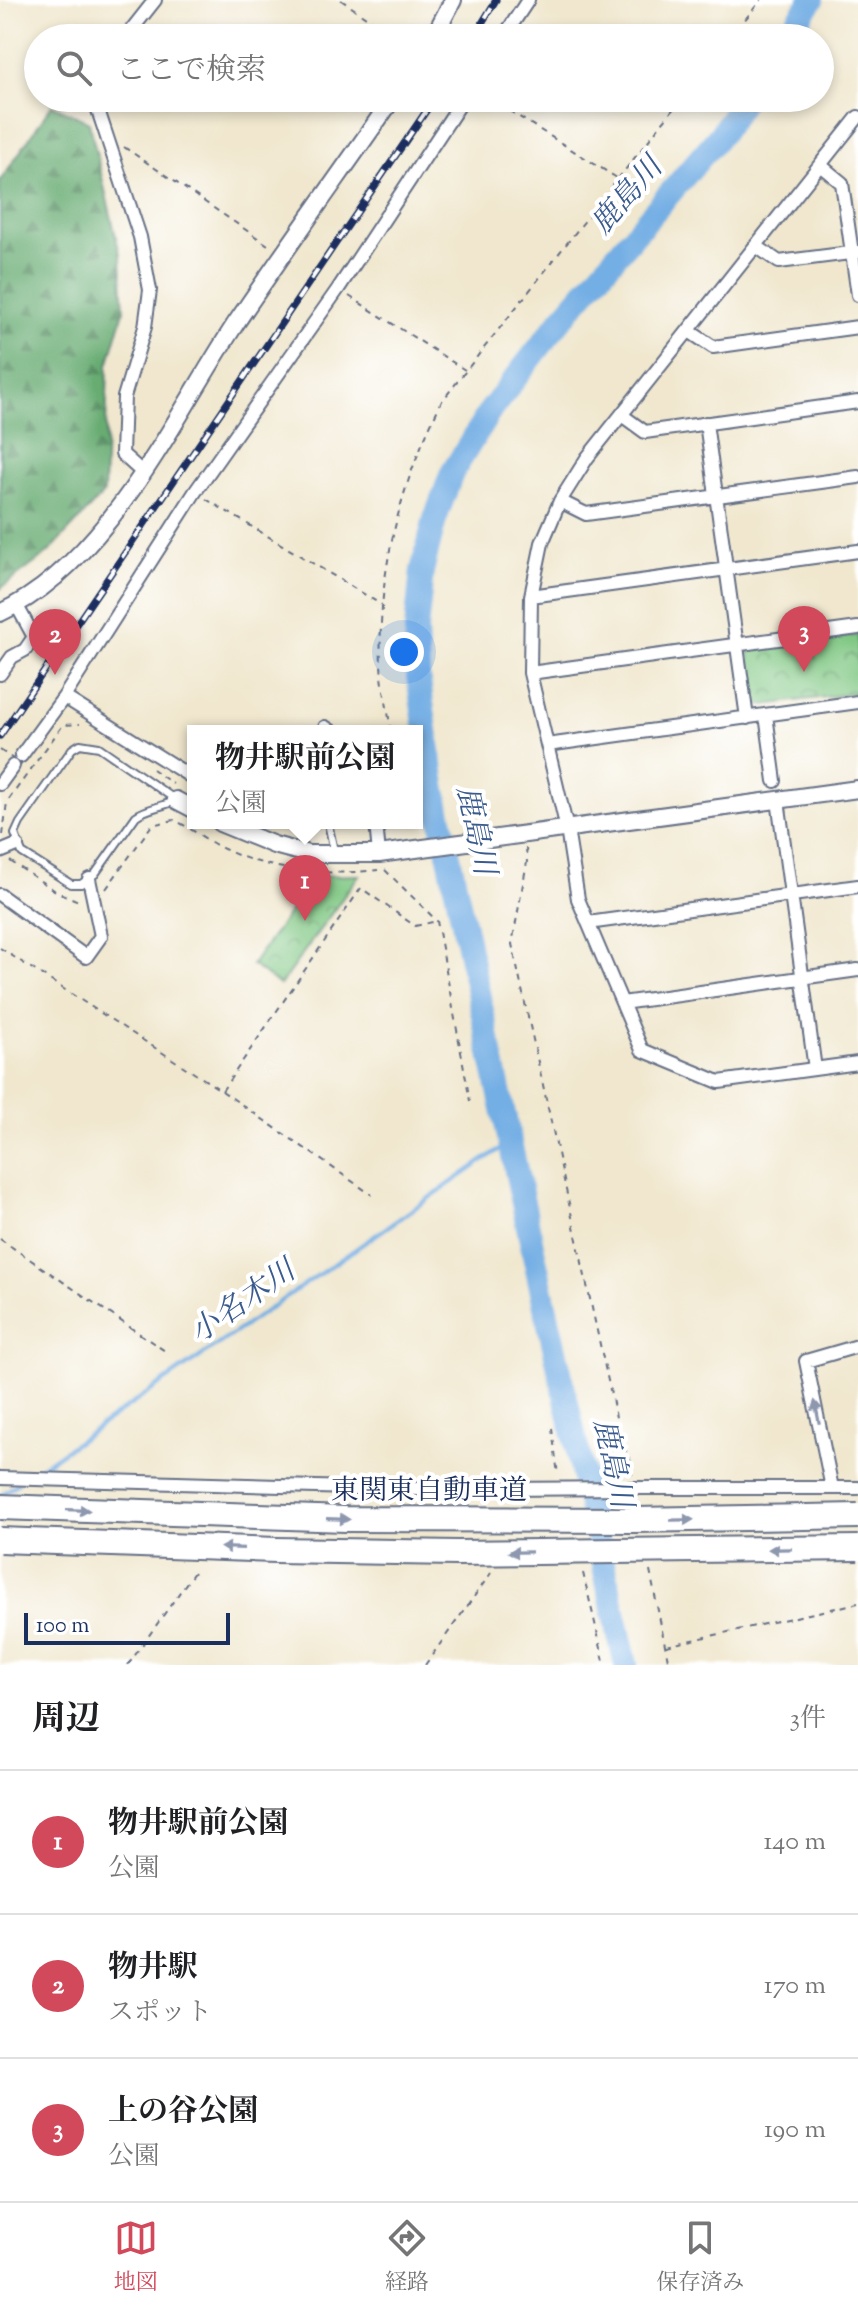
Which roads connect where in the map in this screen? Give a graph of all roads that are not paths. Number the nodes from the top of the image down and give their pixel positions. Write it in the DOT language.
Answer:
graph roads {
  1 [pos="155,0"];
  2 [pos="453,0"];
  3 [pos="528,0"];
  4 [pos="136,24"];
  5 [pos="440,24"];
  6 [pos="512,24"];
  7 [pos="98,112"];
  8 [pos="383,112"];
  9 [pos="455,112"];
  10 [pos="858,117"];
  11 [pos="820,165"];
  12 [pos="756,246"];
  13 [pos="855,252"];
  14 [pos="858,295"];
  15 [pos="858,327"];
  16 [pos="689,331"];
  17 [pos="858,402"];
  18 [pos="623,416"];
  19 [pos="706,423"];
  20 [pos="142,472"];
  21 [pos="858,477"];
  22 [pos="716,496"];
  23 [pos="560,501"];
  24 [pos="858,551"];
  25 [pos="726,569"];
  26 [pos="531,596"];
  27 [pos="16,604"];
  28 [pos="0,613"];
  29 [pos="858,628"];
  30 [pos="737,644"];
  31 [pos="530,673"];
  32 [pos="0,674"];
  33 [pos="64,697"];
  34 [pos="858,702"];
  35 [pos="766,715"];
  36 [pos="747,718"];
  37 [pos="547,745"];
  38 [pos="187,774"];
  39 [pos="775,781"];
  40 [pos="0,784"];
  41 [pos="858,789"];
  42 [pos="179,795"];
  43 [pos="778,800"];
  44 [pos="187,803"];
  45 [pos="235,829"];
  46 [pos="329,829"];
  47 [pos="377,829"];
  48 [pos="567,829"];
  49 [pos="17,845"];
  50 [pos="4,850"];
  51 [pos="334,854"];
  52 [pos="382,862"];
  53 [pos="89,879"];
  54 [pos="858,886"];
  55 [pos="0,895"];
  56 [pos="791,895"];
  57 [pos="588,923"];
  58 [pos="858,970"];
  59 [pos="803,978"];
  60 [pos="622,1003"];
  61 [pos="858,1063"];
  62 [pos="815,1069"];
  63 [pos="858,1346"];
  64 [pos="0,1478"];
  65 [pos="832,1488"];
  66 [pos="858,1488"];
  67 [pos="0,1507"];
  68 [pos="858,1516"];
  69 [pos="0,1540"];
  70 [pos="858,1548"];
  1 -- 4 [label="street"];
  2 -- 5 [label="street"];
  3 -- 6 [label="street"];
  7 -- 20 [label="street"];
  8 -- 20 [label="street"];
  9 -- 33 [label="street"];
  10 -- 11 [label="street"];
  11 -- 12 [label="street"];
  11 -- 13 [label="street"];
  12 -- 13 [label="street"];
  12 -- 16 [label="street"];
  13 -- 14 [label="street"];
  15 -- 16 [label="street"];
  16 -- 18 [label="street"];
  17 -- 19 [label="street"];
  18 -- 19 [label="street"];
  18 -- 23 [label="street"];
  19 -- 22 [label="street"];
  20 -- 27 [label="street"];
  21 -- 22 [label="street"];
  22 -- 23 [label="street"];
  22 -- 25 [label="street"];
  23 -- 26 [label="street"];
  24 -- 25 [label="street"];
  25 -- 26 [label="street"];
  25 -- 30 [label="street"];
  26 -- 31 [label="street"];
  27 -- 28 [label="street"];
  27 -- 32 [label="street"];
  29 -- 30 [label="street"];
  30 -- 31 [label="street"];
  30 -- 36 [label="street"];
  31 -- 37 [label="street"];
  33 -- 38 [label="street"];
  33 -- 40 [label="street"];
  34 -- 35 [label="street"];
  35 -- 36 [label="street"];
  35 -- 39 [label="street"];
  36 -- 37 [label="street"];
  37 -- 48 [label="street"];
  41 -- 43 [label="street"];
  42 -- 44 [label="street"];
  42 -- 49 [label="lane"];
  42 -- 53 [label="lane"];
  43 -- 48 [label="street"];
  43 -- 56 [label="street"];
  45 -- 51 [label="street"];
  46 -- 51 [label="lane"];
  47 -- 52 [label="street"];
  48 -- 52 [label="street"];
  48 -- 57 [label="street"];
  49 -- 50 [label="street"];
  49 -- 53 [label="lane"];
  51 -- 52 [label="street"];
  53 -- 55 [label="street"];
  54 -- 56 [label="street"];
  56 -- 57 [label="street"];
  56 -- 59 [label="street"];
  57 -- 60 [label="street"];
  58 -- 59 [label="street"];
  59 -- 60 [label="street"];
  59 -- 62 [label="street"];
  60 -- 62 [label="street"];
  61 -- 62 [label="street"];
  65 -- 63 [label="street, one-way"];
  64 -- 65 [label="street, bridge"];
  65 -- 66 [label="street"];
  67 -- 68 [label="highway, 東関東自動車道, one-way, bridge"];
  70 -- 69 [label="highway, one-way, bridge"];
}
